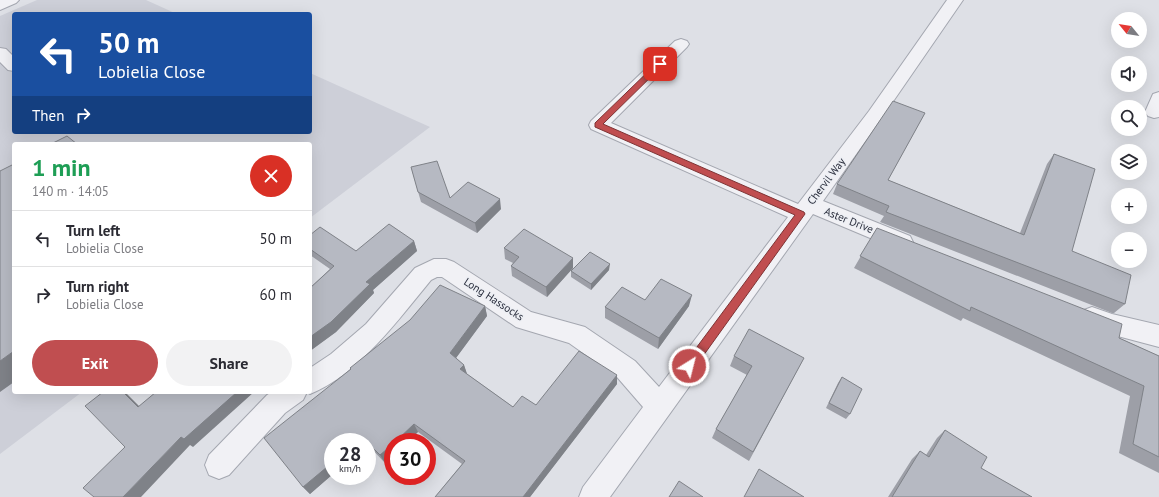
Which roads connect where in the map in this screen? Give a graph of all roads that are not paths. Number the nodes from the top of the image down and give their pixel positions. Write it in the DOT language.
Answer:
graph roads {
  1 [pos="11,0"];
  2 [pos="955,0"];
  3 [pos="0,5"];
  4 [pos="681,44"];
  5 [pos="0,53"];
  6 [pos="12,64"];
  7 [pos="805,209"];
  8 [pos="924,250"];
  9 [pos="1074,310"];
  10 [pos="1159,336"];
  11 [pos="312,381"];
  12 [pos="291,394"];
  13 [pos="652,417"];
  14 [pos="219,465"];
  15 [pos="594,497"];
  1 -- 3 [label="street"];
  2 -- 7 [label="street, Chervil Way"];
  4 -- 7 [label="street, Aster Drive"];
  5 -- 6 [label="street"];
  7 -- 8 [label="street, Aster Drive"];
  7 -- 13 [label="street, Chervil Way"];
  9 -- 10 [label="street"];
  11 -- 13 [label="street, Long Hassocks"];
  12 -- 14 [label="street"];
  13 -- 15 [label="street"];
}
